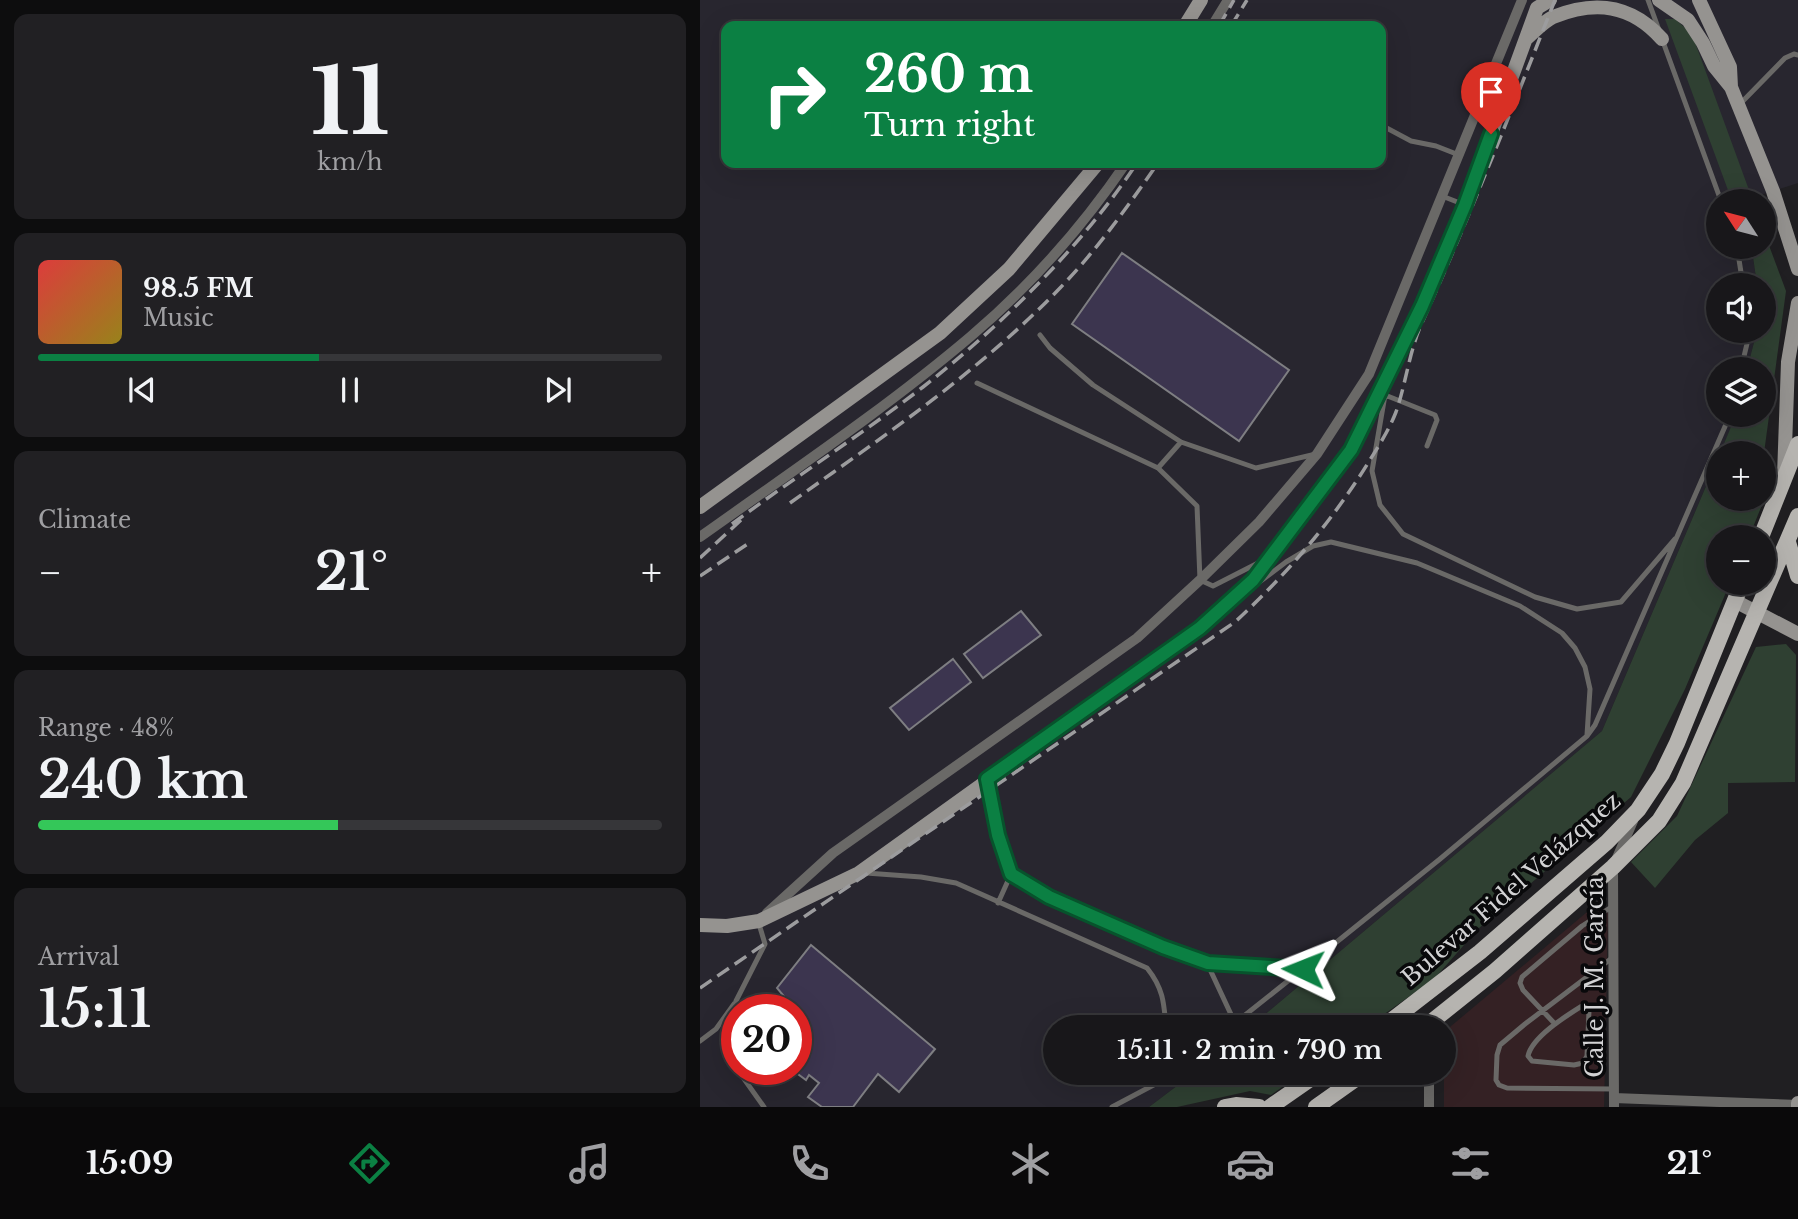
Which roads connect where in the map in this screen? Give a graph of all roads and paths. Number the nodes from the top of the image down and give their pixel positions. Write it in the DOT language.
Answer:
graph roads {
  1 [pos="1201,0"];
  2 [pos="1228,0"];
  3 [pos="1522,0"];
  4 [pos="1648,0"];
  5 [pos="1659,0"];
  6 [pos="1699,0"];
  7 [pos="1543,3"];
  8 [pos="1188,21"];
  9 [pos="1215,21"];
  10 [pos="1526,39"];
  11 [pos="1662,39"];
  12 [pos="1798,55"];
  13 [pos="1731,87"];
  14 [pos="1738,107"];
  15 [pos="1386,128"];
  16 [pos="1459,155"];
  17 [pos="1094,168"];
  18 [pos="1123,168"];
  19 [pos="1717,189"];
  20 [pos="1442,196"];
  21 [pos="1465,205"];
  22 [pos="1798,269"];
  23 [pos="1798,303"];
  24 [pos="1040,335"];
  25 [pos="1788,362"];
  26 [pos="1389,373"];
  27 [pos="1798,376"];
  28 [pos="976,383"];
  29 [pos="1385,395"];
  30 [pos="1725,427"];
  31 [pos="1181,442"];
  32 [pos="1798,444"];
  33 [pos="1427,446"];
  34 [pos="1317,454"];
  35 [pos="1158,468"];
  36 [pos="1783,481"];
  37 [pos="700,508"];
  38 [pos="1798,516"];
  39 [pos="1766,525"];
  40 [pos="1679,534"];
  41 [pos="700,537"];
  42 [pos="1787,542"];
  43 [pos="1272,555"];
  44 [pos="1798,576"];
  45 [pos="1200,580"];
  46 [pos="1737,595"];
  47 [pos="1735,601"];
  48 [pos="1222,610"];
  49 [pos="1758,611"];
  50 [pos="1798,634"];
  51 [pos="1587,736"];
  52 [pos="987,779"];
  53 [pos="1638,810"];
  54 [pos="1613,867"];
  55 [pos="859,873"];
  56 [pos="1011,874"];
  57 [pos="998,904"];
  58 [pos="1613,906"];
  59 [pos="759,921"];
  60 [pos="700,925"];
  61 [pos="1480,952"];
  62 [pos="1613,957"];
  63 [pos="1208,963"];
  64 [pos="1303,969"];
  65 [pos="1495,971"];
  66 [pos="740,994"];
  67 [pos="1542,1011"];
  68 [pos="1165,1015"];
  69 [pos="1229,1015"];
  70 [pos="1246,1015"];
  71 [pos="1398,1015"];
  72 [pos="1441,1015"];
  73 [pos="721,1023"];
  74 [pos="1555,1024"];
  75 [pos="700,1041"];
  76 [pos="748,1085"];
  77 [pos="1148,1085"];
  78 [pos="1302,1085"];
  79 [pos="1347,1085"];
  80 [pos="1429,1085"];
  81 [pos="1614,1098"];
  82 [pos="1798,1105"];
  83 [pos="1230,1106"];
  84 [pos="764,1107"];
  85 [pos="1112,1107"];
  86 [pos="1259,1107"];
  87 [pos="1270,1107"];
  88 [pos="1316,1107"];
  89 [pos="1429,1107"];
  1 -- 8 [label="street"];
  2 -- 9 [label="street"];
  3 -- 16 [label="street"];
  4 -- 11 [label="lane"];
  5 -- 13 [label="street"];
  6 -- 13 [label="street"];
  7 -- 10 [label="street"];
  10 -- 11 [label="street"];
  10 -- 21 [label="street"];
  11 -- 19 [label="lane"];
  12 -- 14 [label="lane"];
  13 -- 14 [label="street"];
  14 -- 22 [label="street"];
  15 -- 16 [label="lane"];
  16 -- 20 [label="street"];
  17 -- 37 [label="street"];
  18 -- 41 [label="street"];
  20 -- 21 [label="lane"];
  20 -- 34 [label="street"];
  21 -- 26 [label="street"];
  23 -- 25 [label="street"];
  24 -- 31 [label="lane"];
  25 -- 27 [label="street"];
  25 -- 36 [label="street"];
  26 -- 29 [label="lane"];
  26 -- 43 [label="street"];
  28 -- 35 [label="lane"];
  29 -- 33 [label="lane"];
  29 -- 40 [label="lane"];
  30 -- 40 [label="lane"];
  31 -- 34 [label="lane"];
  31 -- 35 [label="lane"];
  32 -- 36 [label="main road"];
  34 -- 45 [label="street"];
  35 -- 45 [label="lane"];
  36 -- 39 [label="main road"];
  38 -- 42 [label="main road, Bulevar Fidel Velázquez"];
  40 -- 51 [label="lane"];
  42 -- 44 [label="main road"];
  42 -- 49 [label="main road, Bulevar Fidel Velázquez"];
  43 -- 45 [label="lane"];
  43 -- 48 [label="street"];
  45 -- 59 [label="street"];
  46 -- 47 [label="main road, Bulevar Fidel Velázquez"];
  47 -- 49 [label="street"];
  47 -- 53 [label="main road, Bulevar Fidel Velázquez"];
  48 -- 51 [label="lane"];
  48 -- 52 [label="street"];
  49 -- 50 [label="street"];
  49 -- 54 [label="main road, Bulevar Fidel Velázquez"];
  51 -- 64 [label="lane"];
  52 -- 55 [label="street"];
  52 -- 56 [label="lane"];
  53 -- 54 [label="street, Calle J. M. García"];
  53 -- 61 [label="main road, Bulevar Fidel Velázquez"];
  54 -- 58 [label="street, Calle J. M. García"];
  54 -- 65 [label="main road, Bulevar Fidel Velázquez"];
  55 -- 57 [label="lane"];
  55 -- 59 [label="street"];
  56 -- 57 [label="lane"];
  56 -- 63 [label="lane"];
  57 -- 68 [label="lane"];
  58 -- 62 [label="street, Calle J. M. García"];
  58 -- 67 [label="lane"];
  59 -- 60 [label="street"];
  59 -- 66 [label="lane"];
  61 -- 65 [label="main road"];
  61 -- 71 [label="main road, Bulevar Fidel Velázquez"];
  62 -- 67 [label="lane"];
  62 -- 81 [label="street, Calle J. M. García"];
  63 -- 64 [label="lane"];
  63 -- 69 [label="lane"];
  64 -- 70 [label="lane"];
  65 -- 72 [label="main road, Bulevar Fidel Velázquez"];
  67 -- 74 [label="lane"];
  67 -- 81 [label="lane"];
  73 -- 75 [label="lane"];
  74 -- 74 [label="lane"];
  76 -- 84 [label="lane"];
  77 -- 85 [label="lane"];
  78 -- 87 [label="main road"];
  79 -- 88 [label="main road"];
  80 -- 89 [label="street"];
  81 -- 82 [label="street"];
  83 -- 86 [label="main road"];
}
